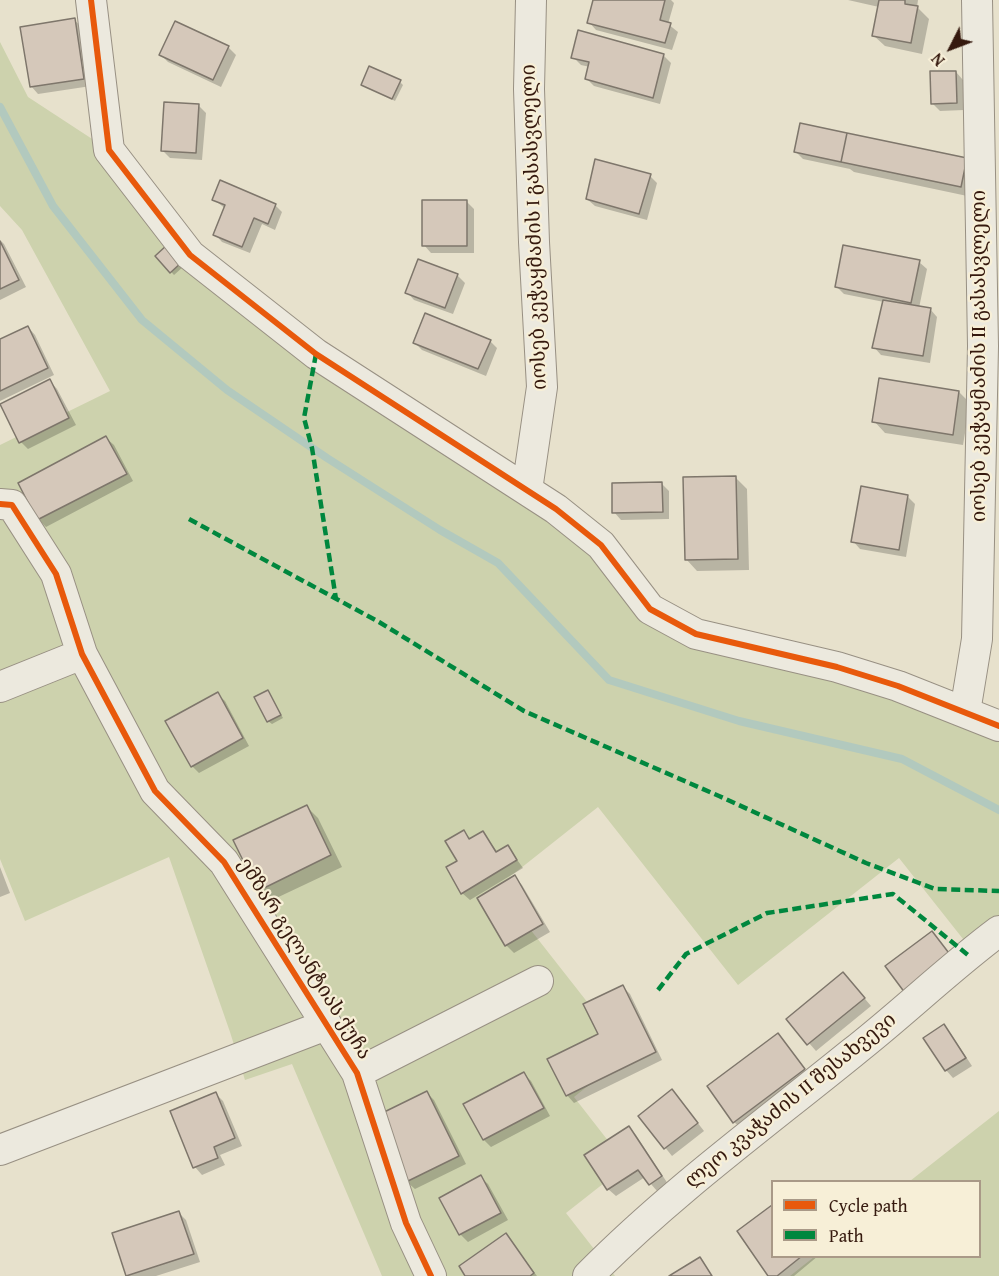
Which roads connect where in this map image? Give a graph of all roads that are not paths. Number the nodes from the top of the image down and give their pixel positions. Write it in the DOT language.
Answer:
graph roads {
  1 [pos="91,0"];
  2 [pos="531,0"];
  3 [pos="977,0"];
  4 [pos="527,490"];
  5 [pos="0,504"];
  6 [pos="82,654"];
  7 [pos="0,687"];
  8 [pos="964,712"];
  9 [pos="999,726"];
  10 [pos="999,931"];
  11 [pos="538,981"];
  12 [pos="326,1025"];
  13 [pos="357,1073"];
  14 [pos="0,1150"];
  15 [pos="431,1276"];
  16 [pos="588,1276"];
  1 -- 4 [label="street"];
  2 -- 4 [label="street, იოსებ კეჭაყმაძის I გასასვლელი"];
  3 -- 8 [label="street, იოსებ კეჭაყმაძის II გასასვლელი"];
  4 -- 8 [label="street"];
  5 -- 6 [label="street, ემზარ გელანტიას ქუჩა"];
  6 -- 7 [label="street"];
  6 -- 12 [label="street, ემზარ გელანტიას ქუჩა"];
  8 -- 9 [label="street"];
  10 -- 16 [label="street, ლეო კვაჭაძის II შესახვევი"];
  11 -- 13 [label="street"];
  12 -- 13 [label="street, ემზარ გელანტიას ქუჩა"];
  12 -- 14 [label="street"];
  13 -- 15 [label="street, ემზარ გელანტიას ქუჩა"];
}
